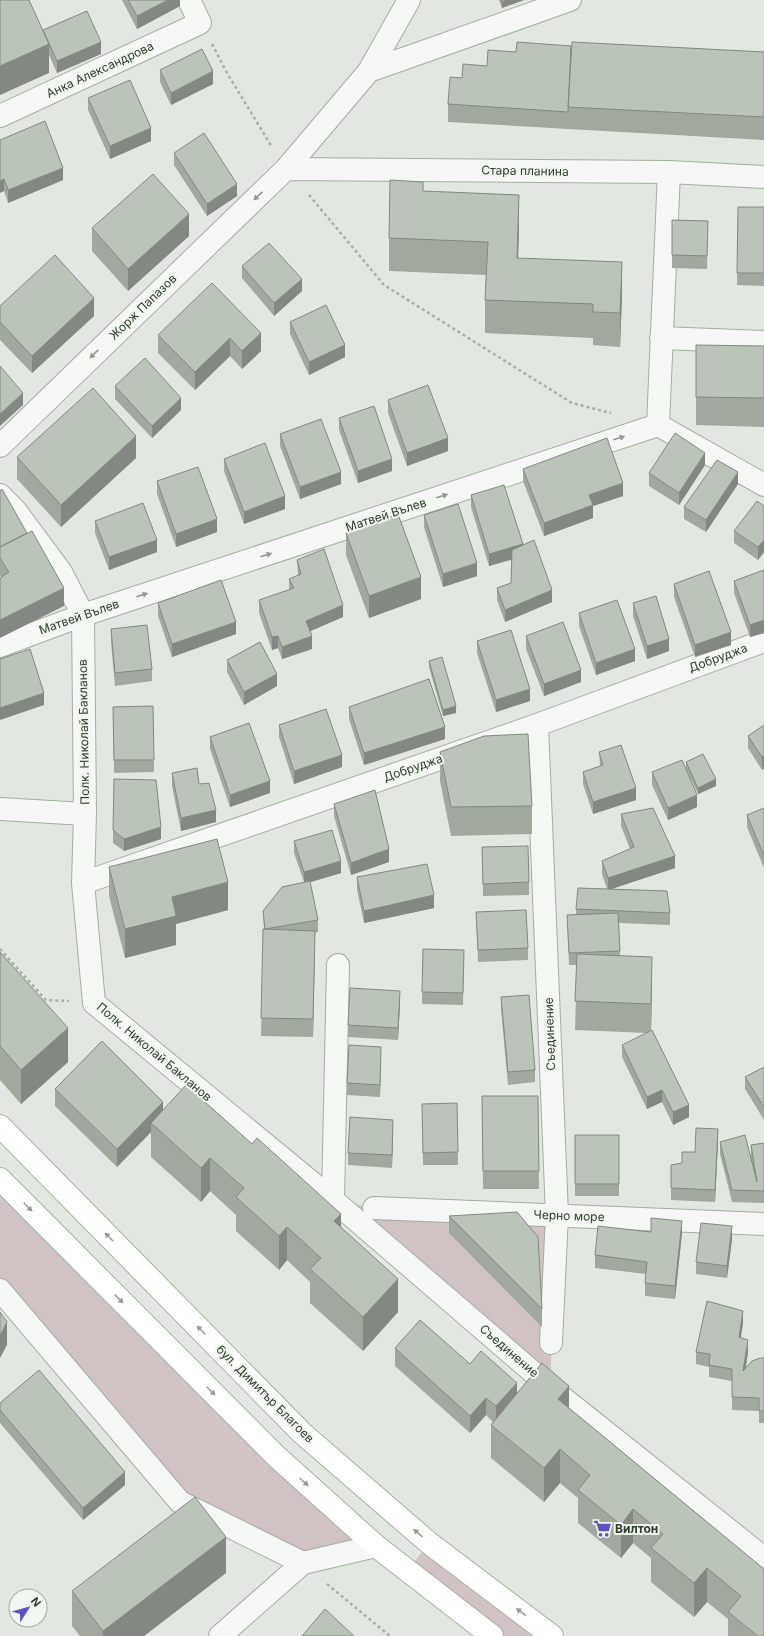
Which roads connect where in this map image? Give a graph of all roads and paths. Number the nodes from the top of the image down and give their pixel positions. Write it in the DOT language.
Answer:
graph roads {
  1 [pos="189,0"];
  2 [pos="409,0"];
  3 [pos="570,0"];
  4 [pos="200,23"];
  5 [pos="369,71"];
  6 [pos="0,116"];
  7 [pos="286,168"];
  8 [pos="669,172"];
  9 [pos="764,177"];
  10 [pos="661,338"];
  11 [pos="764,342"];
  12 [pos="615,414"];
  13 [pos="658,425"];
  14 [pos="0,446"];
  15 [pos="764,485"];
  16 [pos="0,494"];
  17 [pos="83,615"];
  18 [pos="764,641"];
  19 [pos="0,646"];
  20 [pos="537,725"];
  21 [pos="0,809"];
  22 [pos="85,814"];
  23 [pos="83,883"];
  24 [pos="0,949"];
  25 [pos="338,964"];
  26 [pos="94,1003"];
  27 [pos="0,1126"];
  28 [pos="0,1179"];
  29 [pos="333,1200"];
  30 [pos="374,1208"];
  31 [pos="558,1215"];
  32 [pos="764,1224"];
  33 [pos="0,1290"];
  34 [pos="551,1343"];
  35 [pos="376,1546"];
  36 [pos="764,1558"];
  37 [pos="303,1563"];
  38 [pos="220,1636"];
  39 [pos="390,1636"];
  40 [pos="492,1636"];
  41 [pos="552,1636"];
  1 -- 4 [label="street"];
  2 -- 5 [label="street, Жорж Папазов"];
  3 -- 5 [label="street"];
  4 -- 6 [label="street, Анка Александрова"];
  4 -- 7 [label="path"];
  5 -- 7 [label="street, Жорж Папазов"];
  7 -- 8 [label="street, Стара планина"];
  7 -- 12 [label="path"];
  7 -- 14 [label="street, Жорж Папазов, one-way"];
  8 -- 9 [label="street, Стара планина"];
  8 -- 10 [label="street"];
  10 -- 11 [label="street"];
  10 -- 13 [label="street"];
  13 -- 15 [label="street"];
  17 -- 13 [label="street, Матвей Вълев, one-way"];
  16 -- 17 [label="street, Полк. Николай Бакланов"];
  17 -- 19 [label="street, Матвей Вълев"];
  17 -- 22 [label="street, Полк. Николай Бакланов"];
  18 -- 20 [label="street, Добруджа"];
  20 -- 23 [label="street, Добруджа"];
  20 -- 31 [label="street, Съединение"];
  21 -- 22 [label="street"];
  22 -- 23 [label="street, Полк. Николай Бакланов"];
  23 -- 26 [label="street, Полк. Николай Бакланов"];
  24 -- 26 [label="path"];
  25 -- 29 [label="street"];
  26 -- 29 [label="street, Полк. Николай Бакланов"];
  41 -- 27 [label="main road, бул. Димитър Благоев, one-way"];
  28 -- 35 [label="main road, one-way"];
  29 -- 36 [label="street, Съединение"];
  30 -- 31 [label="street, Черно море"];
  31 -- 32 [label="street, Черно море"];
  31 -- 34 [label="street, Съединение"];
  33 -- 37 [label="street"];
  35 -- 37 [label="street"];
  35 -- 40 [label="main road"];
  37 -- 38 [label="street"];
  37 -- 39 [label="path"];
}
